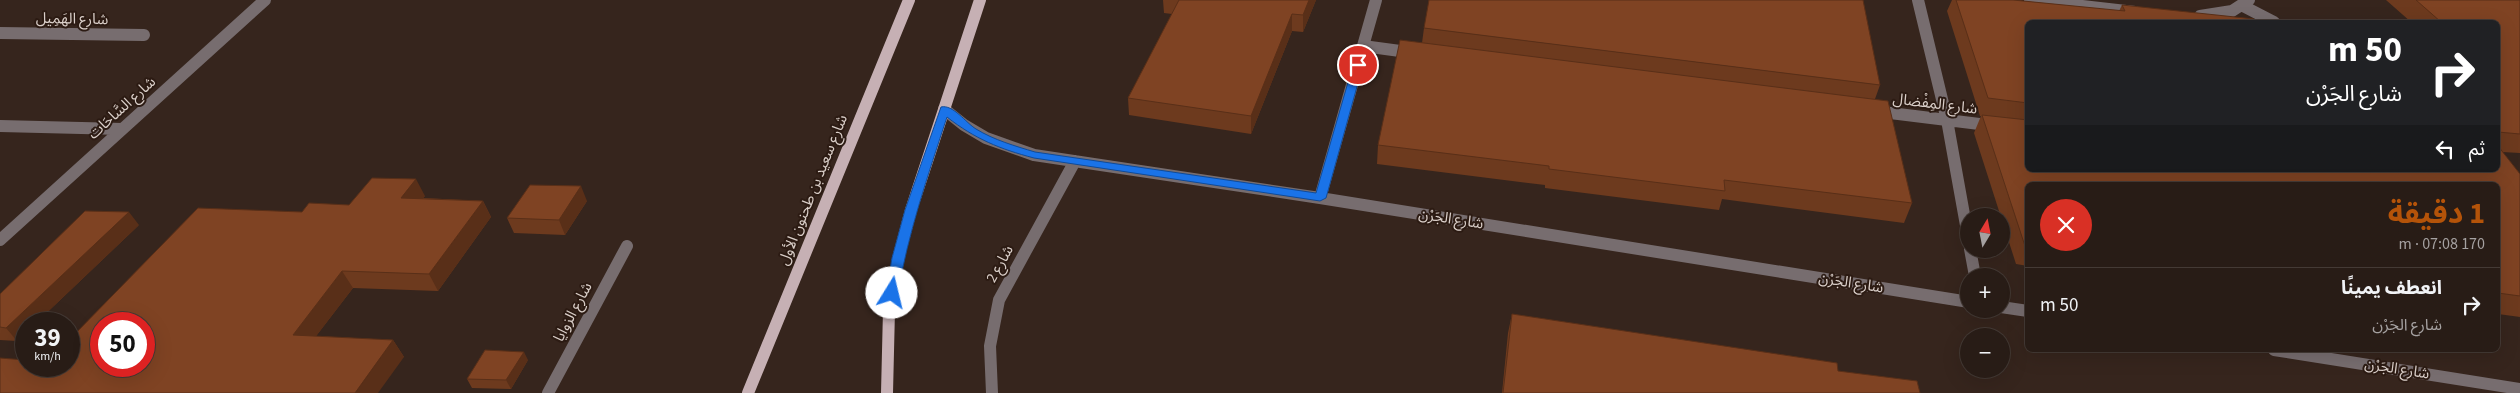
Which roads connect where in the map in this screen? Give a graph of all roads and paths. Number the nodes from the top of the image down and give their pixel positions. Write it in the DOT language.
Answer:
graph roads {
  1 [pos="265,0"];
  2 [pos="908,0"];
  3 [pos="980,0"];
  4 [pos="1376,0"];
  5 [pos="1918,0"];
  6 [pos="2030,0"];
  7 [pos="2246,3"];
  8 [pos="2142,13"];
  9 [pos="2190,16"];
  10 [pos="2271,20"];
  11 [pos="0,32"];
  12 [pos="144,35"];
  13 [pos="1363,46"];
  14 [pos="1422,54"];
  15 [pos="944,109"];
  16 [pos="1858,109"];
  17 [pos="1947,120"];
  18 [pos="0,126"];
  19 [pos="122,129"];
  20 [pos="2025,130"];
  21 [pos="1075,161"];
  22 [pos="1320,198"];
  23 [pos="1963,208"];
  24 [pos="0,240"];
  25 [pos="627,246"];
  26 [pos="1960,301"];
  27 [pos="2010,308"];
  28 [pos="2025,311"];
  29 [pos="2287,352"];
  30 [pos="2520,389"];
  31 [pos="548,393"];
  32 [pos="748,393"];
  33 [pos="887,393"];
  34 [pos="992,393"];
  1 -- 19 [label="street, شارع السَّاحَات"];
  2 -- 32 [label="main road, شارع سعيد بن طحنون الأول"];
  3 -- 15 [label="main road"];
  4 -- 13 [label="street"];
  5 -- 17 [label="street"];
  6 -- 8 [label="street"];
  7 -- 9 [label="street"];
  7 -- 10 [label="street"];
  11 -- 12 [label="street, شارع الهَمِيل"];
  13 -- 14 [label="street"];
  13 -- 22 [label="street"];
  15 -- 21 [label="street, شارع الجَرْن"];
  15 -- 33 [label="main road"];
  16 -- 17 [label="street, شارع المِفْضال"];
  17 -- 20 [label="street, شارع المِفْضال"];
  17 -- 23 [label="street"];
  18 -- 19 [label="street"];
  19 -- 24 [label="street, شارع السَّاحَات"];
  21 -- 22 [label="street, شارع الجَرْن"];
  21 -- 34 [label="street, شارع 2"];
  22 -- 26 [label="street, شارع الجَرْن"];
  25 -- 31 [label="street, شارع الزوايا"];
  27 -- 28 [label="street"];
  29 -- 30 [label="street, شارع الجَرْن"];
}
